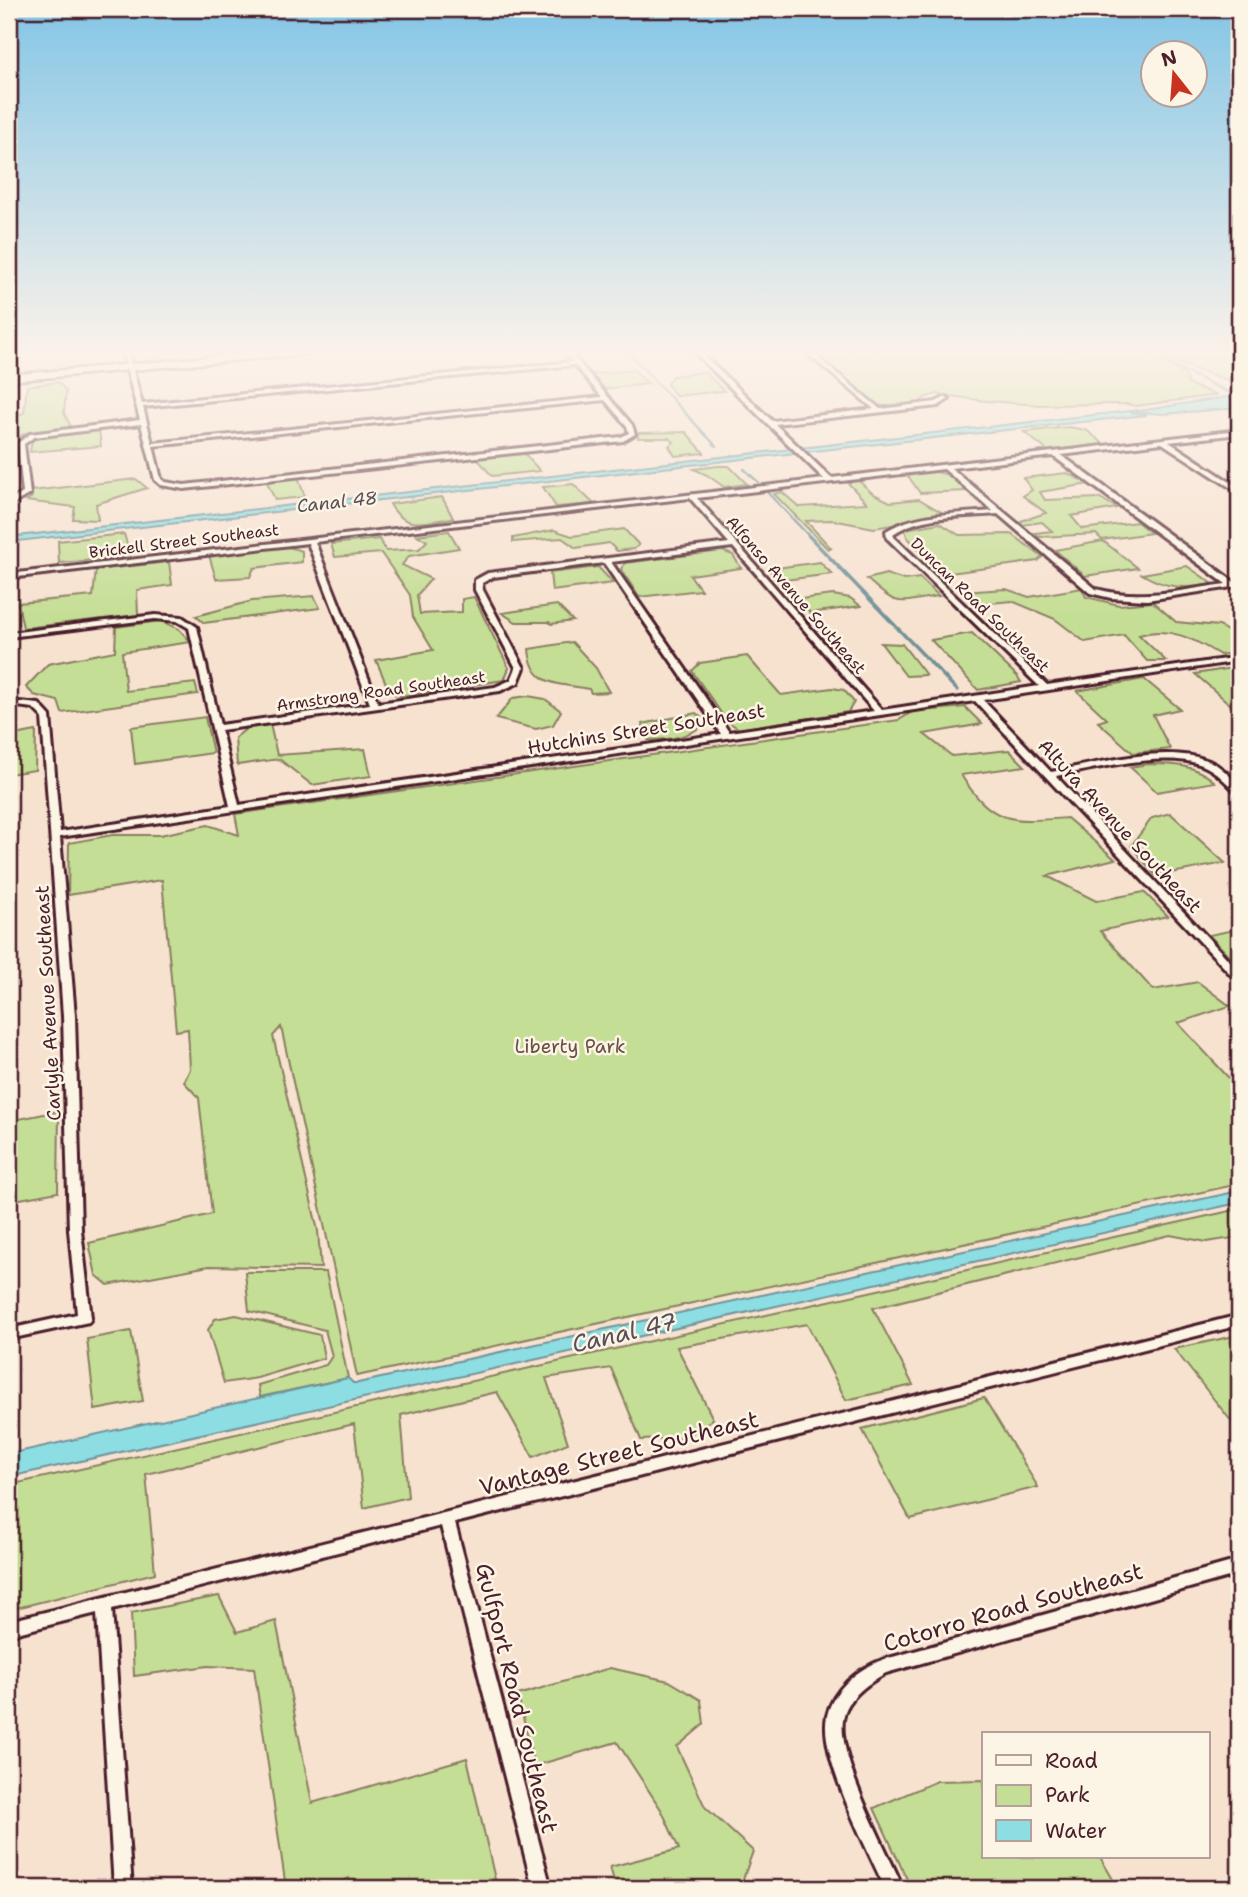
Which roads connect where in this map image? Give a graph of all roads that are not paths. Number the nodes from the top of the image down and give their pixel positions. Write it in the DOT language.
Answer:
graph roads {
  1 [pos="26,440"];
  2 [pos="147,440"];
  3 [pos="201,440"];
  4 [pos="617,440"];
  5 [pos="787,440"];
  6 [pos="1175,440"];
  7 [pos="1163,441"];
  8 [pos="148,445"];
  9 [pos="1054,453"];
  10 [pos="945,466"];
  11 [pos="828,479"];
  12 [pos="1239,491"];
  13 [pos="692,496"];
  14 [pos="12,503"];
  15 [pos="1000,512"];
  16 [pos="310,540"];
  17 [pos="733,545"];
  18 [pos="607,562"];
  19 [pos="9,576"];
  20 [pos="1236,585"];
  21 [pos="9,635"];
  22 [pos="1239,659"];
  23 [pos="1044,687"];
  24 [pos="977,698"];
  25 [pos="15,703"];
  26 [pos="375,705"];
  27 [pos="880,712"];
  28 [pos="217,728"];
  29 [pos="726,735"];
  30 [pos="1048,775"];
  31 [pos="1239,790"];
  32 [pos="236,809"];
  33 [pos="57,835"];
  34 [pos="1239,976"];
  35 [pos="1239,1324"];
  36 [pos="9,1334"];
  37 [pos="447,1519"];
  38 [pos="1239,1566"];
  39 [pos="104,1604"];
  40 [pos="9,1628"];
  41 [pos="123,1888"];
  42 [pos="542,1888"];
  43 [pos="894,1888"];
  1 -- 14 [label="street"];
  2 -- 8 [label="street"];
  3 -- 8 [label="street"];
  4 -- 8 [label="street"];
  5 -- 11 [label="street"];
  6 -- 7 [label="street, Brickell Street Southeast"];
  7 -- 9 [label="street, Brickell Street Southeast"];
  7 -- 12 [label="street"];
  9 -- 10 [label="street, Brickell Street Southeast"];
  9 -- 20 [label="street"];
  10 -- 11 [label="street, Brickell Street Southeast"];
  10 -- 15 [label="street"];
  11 -- 13 [label="street, Brickell Street Southeast"];
  13 -- 16 [label="street, Brickell Street Southeast"];
  13 -- 17 [label="street, Alfonso Avenue Southeast"];
  15 -- 20 [label="street"];
  15 -- 23 [label="street, Duncan Road Southeast"];
  16 -- 19 [label="street, Brickell Street Southeast"];
  16 -- 26 [label="street"];
  17 -- 18 [label="street, Armstrong Road Southeast"];
  17 -- 27 [label="street, Alfonso Avenue Southeast"];
  18 -- 26 [label="street, Armstrong Road Southeast"];
  18 -- 29 [label="street"];
  21 -- 28 [label="street"];
  22 -- 23 [label="street, Hutchins Street Southeast"];
  23 -- 24 [label="street, Hutchins Street Southeast"];
  24 -- 27 [label="street, Hutchins Street Southeast"];
  24 -- 30 [label="street, Altura Avenue Southeast"];
  25 -- 33 [label="street, Carlyle Avenue Southeast"];
  26 -- 28 [label="street, Armstrong Road Southeast"];
  27 -- 29 [label="street, Hutchins Street Southeast"];
  28 -- 32 [label="street"];
  29 -- 32 [label="street, Hutchins Street Southeast"];
  30 -- 31 [label="street"];
  30 -- 34 [label="street, Altura Avenue Southeast"];
  32 -- 33 [label="street, Hutchins Street Southeast"];
  33 -- 36 [label="street, Carlyle Avenue Southeast"];
  35 -- 37 [label="street, Vantage Street Southeast"];
  37 -- 39 [label="street, Vantage Street Southeast"];
  37 -- 42 [label="street, Gulfport Road Southeast"];
  38 -- 43 [label="street, Cotorro Road Southeast"];
  39 -- 40 [label="street, Vantage Street Southeast"];
  39 -- 41 [label="street"];
}
